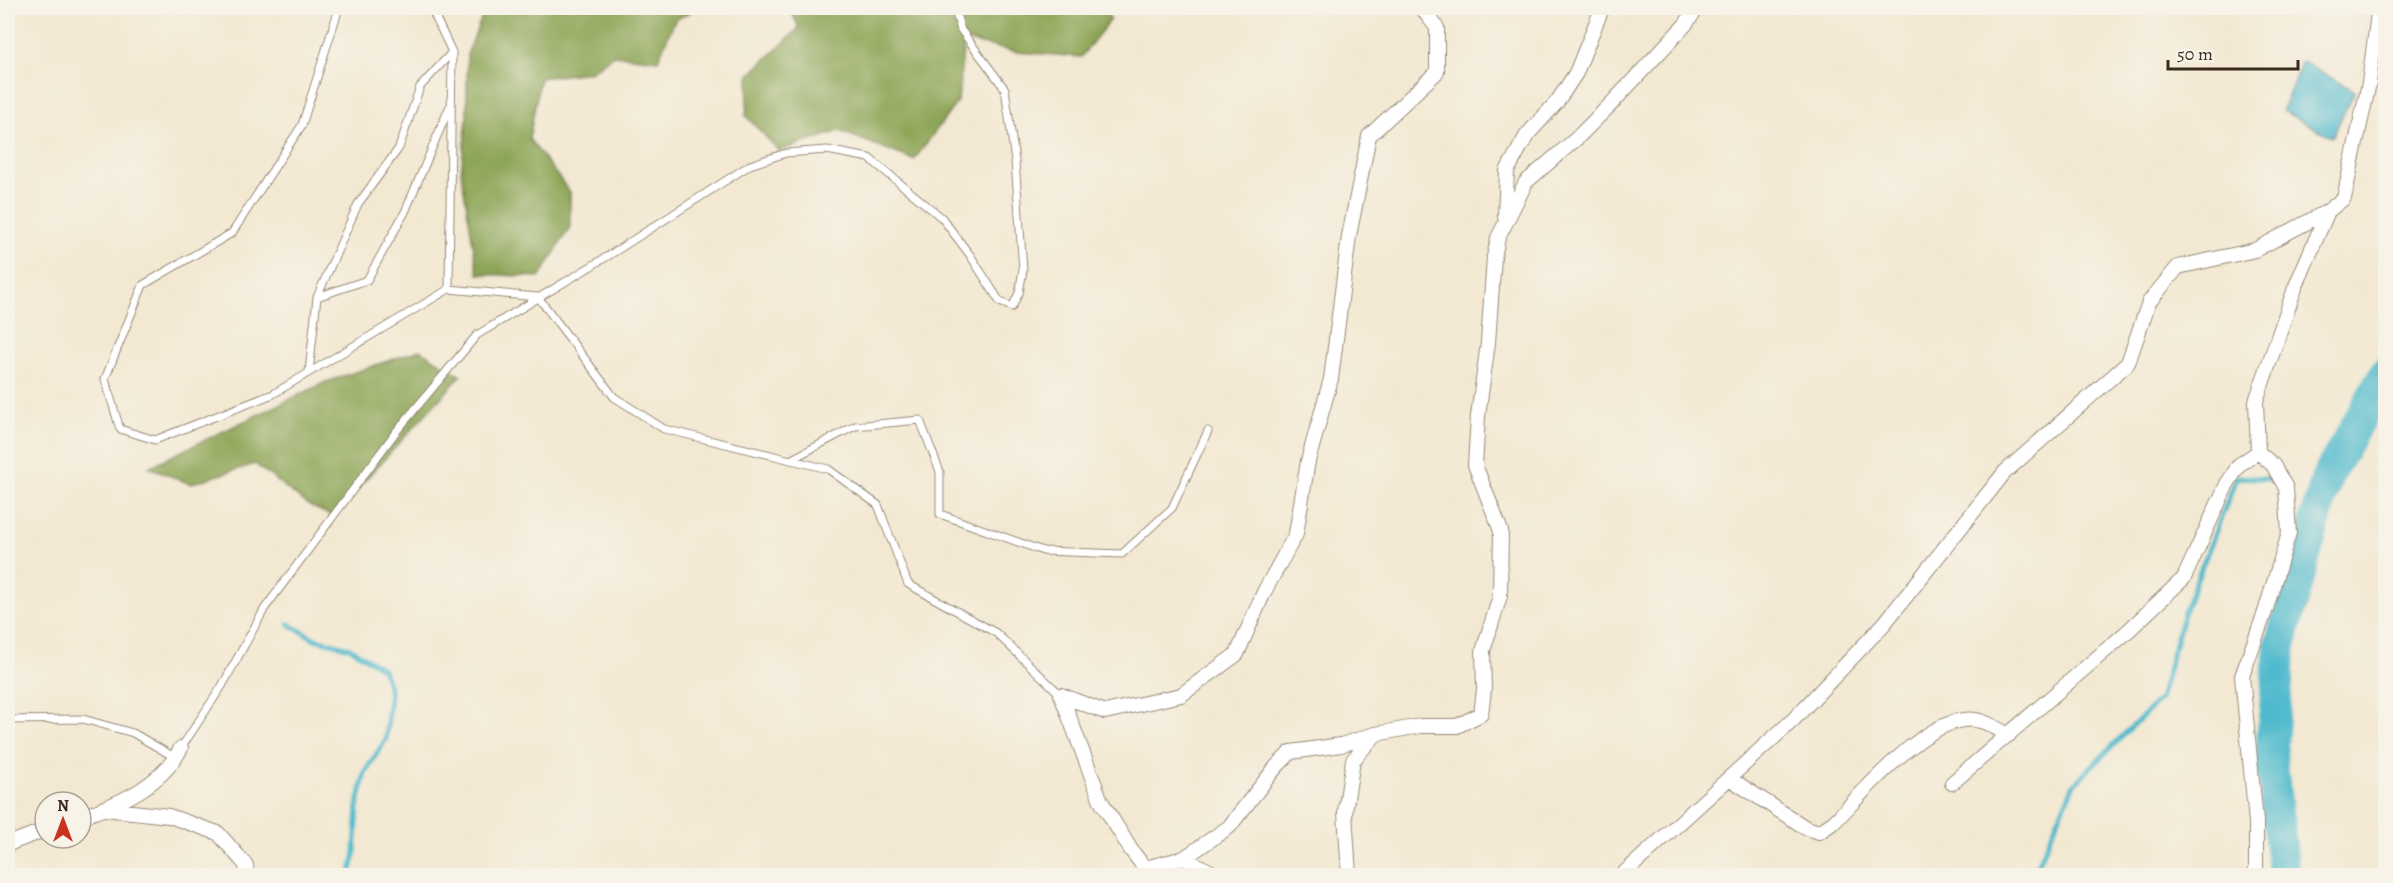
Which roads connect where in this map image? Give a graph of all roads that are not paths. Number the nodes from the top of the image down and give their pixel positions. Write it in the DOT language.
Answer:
graph roads {
  1 [pos="339,8"];
  2 [pos="431,8"];
  3 [pos="954,8"];
  4 [pos="1422,8"];
  5 [pos="1604,8"];
  6 [pos="1697,8"];
  7 [pos="2381,8"];
  8 [pos="452,52"];
  9 [pos="451,104"];
  10 [pos="2328,211"];
  11 [pos="1504,224"];
  12 [pos="449,289"];
  13 [pos="317,297"];
  14 [pos="538,297"];
  15 [pos="309,372"];
  16 [pos="1208,431"];
  17 [pos="2258,452"];
  18 [pos="790,460"];
  19 [pos="1061,695"];
  20 [pos="8,720"];
  21 [pos="1376,734"];
  22 [pos="2009,735"];
  23 [pos="179,753"];
  24 [pos="1729,778"];
  25 [pos="1952,783"];
  26 [pos="105,808"];
  27 [pos="93,812"];
  28 [pos="33,835"];
  29 [pos="8,844"];
  30 [pos="1184,858"];
  31 [pos="1147,872"];
  32 [pos="247,876"];
  33 [pos="1219,876"];
  34 [pos="1349,876"];
  35 [pos="1621,876"];
  36 [pos="2256,876"];
  1 -- 15 [label="lane"];
  2 -- 8 [label="lane"];
  3 -- 14 [label="lane"];
  4 -- 19 [label="street"];
  5 -- 11 [label="street"];
  6 -- 11 [label="street"];
  7 -- 10 [label="street"];
  8 -- 9 [label="lane"];
  8 -- 13 [label="lane"];
  9 -- 12 [label="lane"];
  9 -- 13 [label="lane"];
  10 -- 17 [label="street"];
  10 -- 24 [label="street"];
  11 -- 21 [label="street"];
  12 -- 14 [label="lane"];
  12 -- 15 [label="lane"];
  13 -- 15 [label="lane"];
  14 -- 18 [label="lane"];
  14 -- 23 [label="lane"];
  16 -- 18 [label="lane"];
  17 -- 22 [label="street"];
  17 -- 36 [label="street"];
  18 -- 19 [label="lane"];
  19 -- 31 [label="street"];
  20 -- 23 [label="lane"];
  21 -- 30 [label="street"];
  21 -- 34 [label="street"];
  22 -- 24 [label="street"];
  22 -- 25 [label="street"];
  23 -- 26 [label="street"];
  24 -- 35 [label="street"];
  26 -- 27 [label="street"];
  26 -- 32 [label="street"];
  28 -- 29 [label="street"];
  30 -- 31 [label="street"];
  30 -- 33 [label="street"];
}
